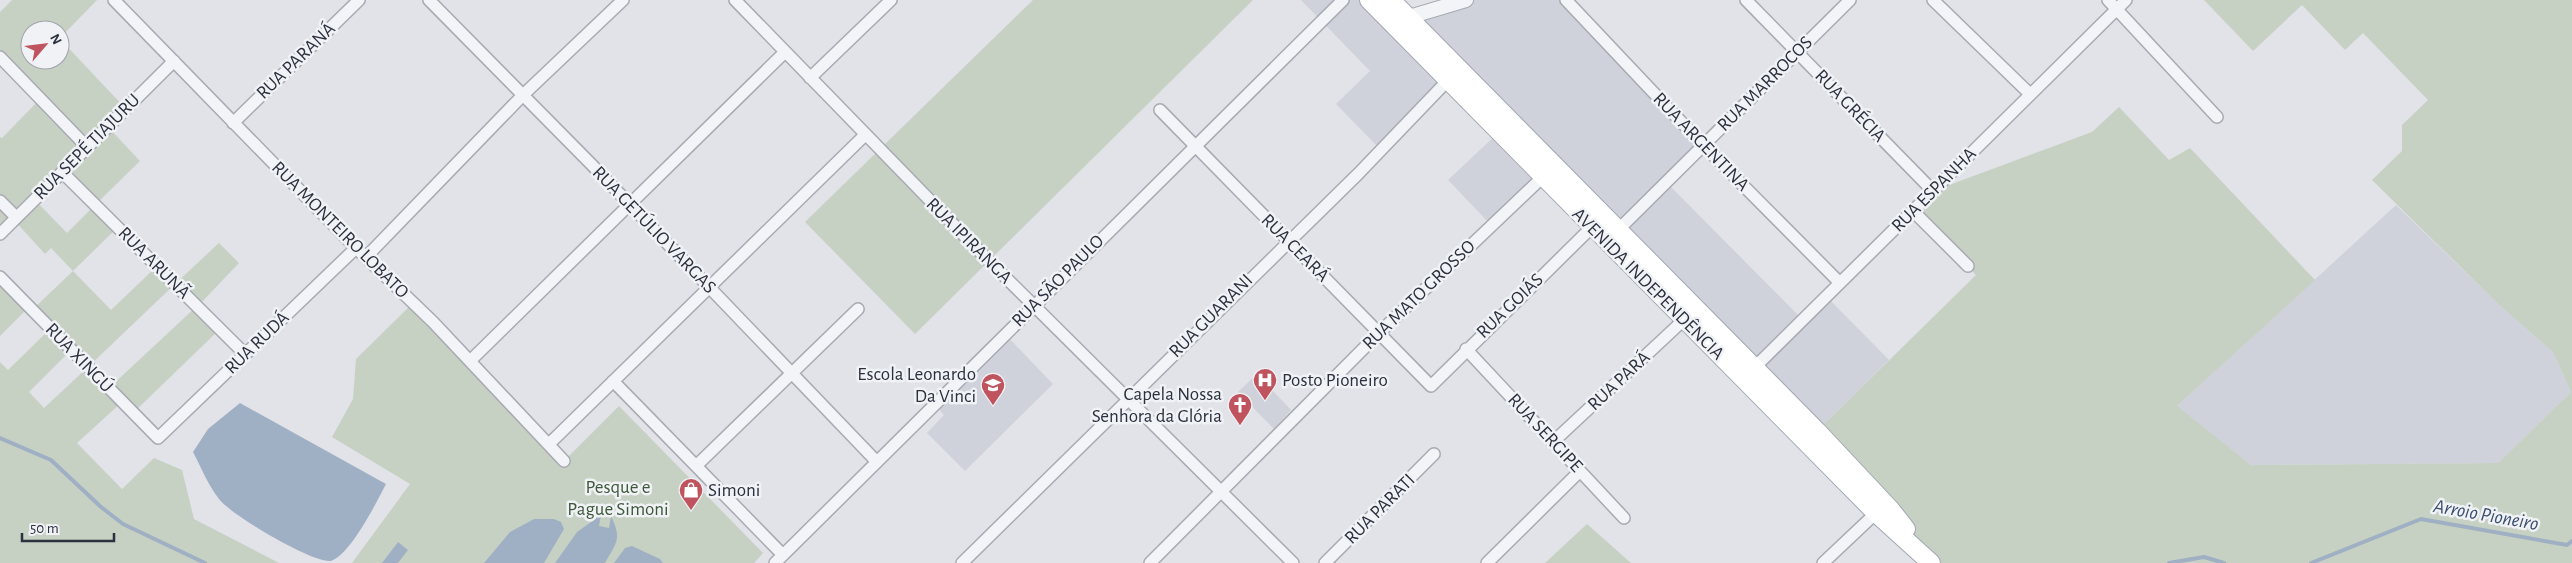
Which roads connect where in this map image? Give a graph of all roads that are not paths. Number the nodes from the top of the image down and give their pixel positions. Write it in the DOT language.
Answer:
graph roads {
  1 [pos="114,0"];
  2 [pos="359,0"];
  3 [pos="429,0"];
  4 [pos="623,0"];
  5 [pos="735,0"];
  6 [pos="891,0"];
  7 [pos="1343,0"];
  8 [pos="1369,0"];
  9 [pos="1391,0"];
  10 [pos="1466,0"];
  11 [pos="1566,0"];
  12 [pos="1746,0"];
  13 [pos="1850,0"];
  14 [pos="1933,0"];
  15 [pos="2108,0"];
  16 [pos="2126,0"];
  17 [pos="2116,9"];
  18 [pos="1408,17"];
  19 [pos="1391,23"];
  20 [pos="1796,51"];
  21 [pos="785,52"];
  22 [pos="0,57"];
  23 [pos="174,62"];
  24 [pos="1454,75"];
  25 [pos="810,78"];
  26 [pos="2030,94"];
  27 [pos="523,95"];
  28 [pos="1160,110"];
  29 [pos="2217,117"];
  30 [pos="234,123"];
  31 [pos="865,135"];
  32 [pos="1194,146"];
  33 [pos="1704,146"];
  34 [pos="87,147"];
  35 [pos="1549,171"];
  36 [pos="62,172"];
  37 [pos="1933,191"];
  38 [pos="0,201"];
  39 [pos="629,205"];
  40 [pos="1913,211"];
  41 [pos="16,217"];
  42 [pos="1592,227"];
  43 [pos="0,234"];
  44 [pos="1612,236"];
  45 [pos="1287,242"];
  46 [pos="356,248"];
  47 [pos="366,257"];
  48 [pos="1968,266"];
  49 [pos="0,277"];
  50 [pos="1839,282"];
  51 [pos="709,288"];
  52 [pos="1033,305"];
  53 [pos="858,309"];
  54 [pos="1690,314"];
  55 [pos="1380,332"];
  56 [pos="1466,349"];
  57 [pos="246,354"];
  58 [pos="470,361"];
  59 [pos="792,373"];
  60 [pos="1748,373"];
  61 [pos="613,381"];
  62 [pos="1431,386"];
  63 [pos="1128,399"];
  64 [pos="1775,400"];
  65 [pos="158,438"];
  66 [pos="1553,442"];
  67 [pos="549,444"];
  68 [pos="1434,454"];
  69 [pos="564,460"];
  70 [pos="877,462"];
  71 [pos="696,466"];
  72 [pos="1580,471"];
  73 [pos="1222,492"];
  74 [pos="1876,513"];
  75 [pos="1624,518"];
  76 [pos="779,559"];
  77 [pos="962,563"];
  78 [pos="1150,563"];
  79 [pos="1293,563"];
  80 [pos="1325,563"];
  81 [pos="1486,563"];
  82 [pos="1823,563"];
  83 [pos="1932,563"];
  1 -- 23 [label="street, RUA MONTEIRO LOBATO"];
  2 -- 30 [label="street, RUA PARANÁ"];
  3 -- 27 [label="street, RUA GETÚLIO VARGAS"];
  4 -- 27 [label="street"];
  5 -- 21 [label="street, RUA IPIRANGA"];
  6 -- 25 [label="street"];
  7 -- 32 [label="street, RUA SÃO PAULO"];
  8 -- 19 [label="main road, AVENIDA INDEPENDÊNCIA"];
  9 -- 18 [label="main road, AVENIDA INDEPENDÊNCIA"];
  10 -- 18 [label="street"];
  11 -- 33 [label="street, RUA ARGENTINA"];
  12 -- 20 [label="street, RUA GRÉCIA"];
  13 -- 20 [label="street, RUA MARROCOS"];
  14 -- 26 [label="street"];
  15 -- 17 [label="street"];
  16 -- 17 [label="street, RUA ESPANHA"];
  17 -- 26 [label="street, RUA ESPANHA"];
  17 -- 29 [label="street"];
  18 -- 19 [label="street"];
  18 -- 24 [label="main road, AVENIDA INDEPENDÊNCIA"];
  19 -- 24 [label="main road, AVENIDA INDEPENDÊNCIA"];
  20 -- 33 [label="street, RUA MARROCOS"];
  20 -- 37 [label="street, RUA GRÉCIA"];
  21 -- 25 [label="street, RUA IPIRANGA"];
  21 -- 39 [label="street"];
  22 -- 34 [label="street"];
  23 -- 30 [label="street, RUA MONTEIRO LOBATO"];
  23 -- 34 [label="street, RUA SEPÉ TIAJURU"];
  24 -- 35 [label="main road, AVENIDA INDEPENDÊNCIA"];
  24 -- 45 [label="street, RUA GUARANI"];
  25 -- 31 [label="street, RUA IPIRANGA"];
  26 -- 37 [label="street, RUA ESPANHA"];
  27 -- 39 [label="street, RUA GETÚLIO VARGAS"];
  27 -- 47 [label="street"];
  28 -- 32 [label="street, RUA CEARÁ"];
  30 -- 46 [label="street, RUA MONTEIRO LOBATO"];
  31 -- 51 [label="street"];
  31 -- 52 [label="street, RUA IPIRANGA"];
  32 -- 45 [label="street, RUA CEARÁ"];
  32 -- 52 [label="street, RUA SÃO PAULO"];
  33 -- 44 [label="street, RUA MARROCOS"];
  33 -- 50 [label="street, RUA ARGENTINA"];
  34 -- 36 [label="street, RUA SEPÉ TIAJURU"];
  35 -- 42 [label="main road, AVENIDA INDEPENDÊNCIA"];
  35 -- 44 [label="main road, AVENIDA INDEPENDÊNCIA"];
  35 -- 55 [label="street, RUA MATO GROSSO"];
  36 -- 41 [label="street, RUA SEPÉ TIAJURU"];
  36 -- 57 [label="street, RUA ARUNÃ"];
  37 -- 40 [label="street, RUA ESPANHA"];
  38 -- 41 [label="street"];
  39 -- 51 [label="street, RUA GETÚLIO VARGAS"];
  39 -- 58 [label="street"];
  40 -- 48 [label="street"];
  40 -- 50 [label="street, RUA ESPANHA"];
  41 -- 43 [label="street, RUA SEPÉ TIAJURU"];
  42 -- 44 [label="main road, AVENIDA INDEPENDÊNCIA"];
  42 -- 56 [label="street, RUA GOIÁS"];
  44 -- 54 [label="main road, AVENIDA INDEPENDÊNCIA"];
  45 -- 55 [label="street, RUA CEARÁ"];
  45 -- 63 [label="street, RUA GUARANI"];
  46 -- 47 [label="street, RUA MONTEIRO LOBATO"];
  46 -- 57 [label="street, RUA RUDÁ"];
  47 -- 58 [label="street, RUA MONTEIRO LOBATO"];
  49 -- 65 [label="street, RUA XINGÚ"];
  50 -- 60 [label="street, RUA ESPANHA"];
  51 -- 59 [label="street, RUA GETÚLIO VARGAS"];
  51 -- 61 [label="street"];
  52 -- 63 [label="street, RUA IPIRANGA"];
  52 -- 70 [label="street, RUA SÃO PAULO"];
  53 -- 59 [label="street"];
  54 -- 60 [label="main road, AVENIDA INDEPENDÊNCIA"];
  54 -- 66 [label="street, RUA PARÁ"];
  55 -- 62 [label="street, RUA CEARÁ"];
  55 -- 73 [label="street, RUA MATO GROSSO"];
  56 -- 62 [label="street, RUA GOIÁS"];
  56 -- 66 [label="street, RUA SERGIPE"];
  57 -- 65 [label="street, RUA RUDÁ"];
  58 -- 67 [label="street, RUA MONTEIRO LOBATO"];
  59 -- 70 [label="street, RUA GETÚLIO VARGAS"];
  59 -- 71 [label="street"];
  60 -- 64 [label="main road, AVENIDA INDEPENDÊNCIA"];
  61 -- 67 [label="street"];
  61 -- 71 [label="street"];
  63 -- 73 [label="street, RUA IPIRANGA"];
  63 -- 77 [label="street, RUA GUARANI"];
  64 -- 74 [label="main road, AVENIDA INDEPENDÊNCIA"];
  64 -- 83 [label="main road, AVENIDA INDEPENDÊNCIA"];
  66 -- 72 [label="street, RUA SERGIPE"];
  67 -- 69 [label="street, RUA MONTEIRO LOBATO"];
  68 -- 80 [label="street, RUA PARATI"];
  70 -- 76 [label="street, RUA SÃO PAULO"];
  71 -- 76 [label="street"];
  72 -- 75 [label="street, RUA SERGIPE"];
  72 -- 81 [label="street"];
  73 -- 78 [label="street, RUA MATO GROSSO"];
  73 -- 79 [label="street, RUA IPIRANGA"];
  74 -- 82 [label="street"];
  74 -- 83 [label="main road, AVENIDA INDEPENDÊNCIA"];
}
